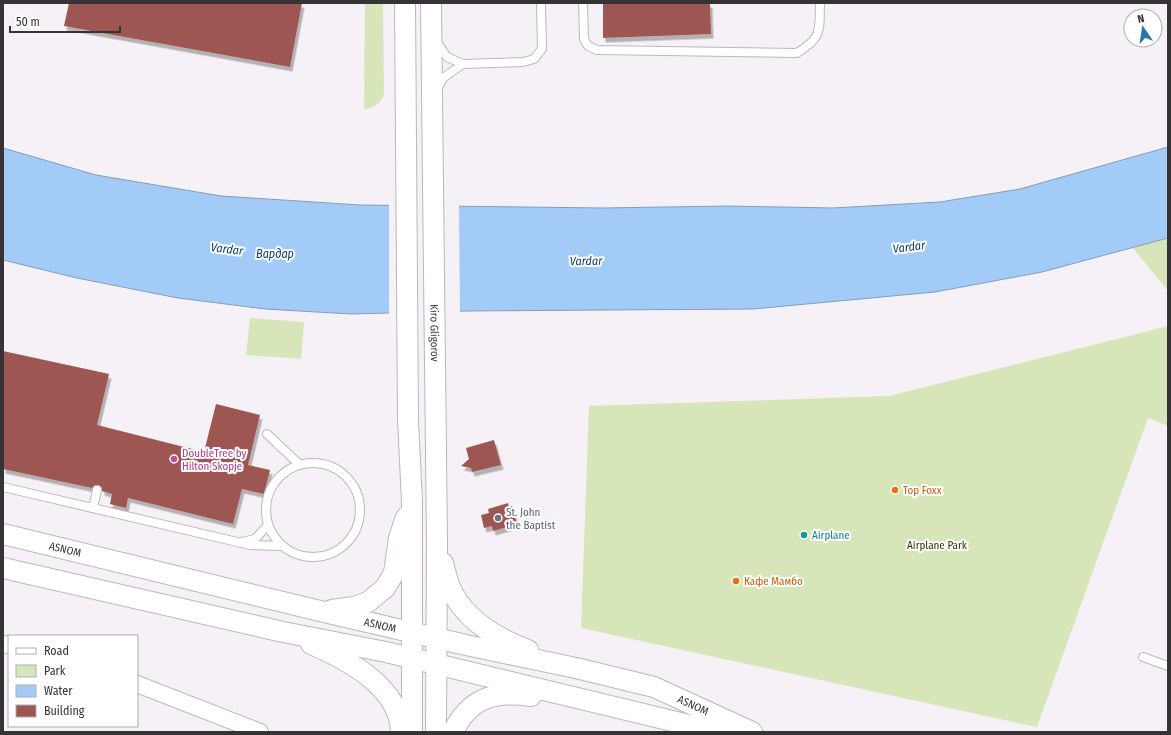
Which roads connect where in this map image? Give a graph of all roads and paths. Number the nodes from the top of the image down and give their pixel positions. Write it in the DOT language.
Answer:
graph roads {
  1 [pos="405,3"];
  2 [pos="431,3"];
  3 [pos="541,3"];
  4 [pos="583,3"];
  5 [pos="820,3"];
  6 [pos="432,33"];
  7 [pos="463,64"];
  8 [pos="432,106"];
  9 [pos="267,434"];
  10 [pos="299,464"];
  11 [pos="3,487"];
  12 [pos="96,490"];
  13 [pos="412,502"];
  14 [pos="92,508"];
  15 [pos="268,525"];
  16 [pos="3,534"];
  17 [pos="240,542"];
  18 [pos="437,542"];
  19 [pos="282,546"];
  20 [pos="3,568"];
  21 [pos="320,611"];
  22 [pos="284,632"];
  23 [pos="412,632"];
  24 [pos="436,638"];
  25 [pos="1143,657"];
  26 [pos="413,658"];
  27 [pos="436,663"];
  28 [pos="1168,666"];
  29 [pos="576,668"];
  30 [pos="138,684"];
  31 [pos="638,713"];
  32 [pos="260,732"];
  33 [pos="401,732"];
  34 [pos="412,732"];
  35 [pos="436,732"];
  36 [pos="453,732"];
  37 [pos="718,732"];
  38 [pos="752,732"];
  1 -- 13 [label="street"];
  2 -- 6 [label="street, Kiro Gligorov"];
  3 -- 7 [label="lane"];
  4 -- 5 [label="lane"];
  6 -- 7 [label="lane"];
  6 -- 8 [label="street, Kiro Gligorov"];
  7 -- 8 [label="lane"];
  8 -- 18 [label="street, Kiro Gligorov"];
  9 -- 10 [label="lane"];
  10 -- 15 [label="lane"];
  10 -- 19 [label="lane"];
  11 -- 14 [label="lane"];
  12 -- 14 [label="lane"];
  13 -- 21 [label="street"];
  13 -- 23 [label="street"];
  14 -- 17 [label="lane"];
  15 -- 17 [label="lane"];
  15 -- 19 [label="lane"];
  16 -- 21 [label="street, ASNOM"];
  17 -- 19 [label="lane"];
  18 -- 24 [label="street, Kiro Gligorov"];
  18 -- 29 [label="street"];
  20 -- 22 [label="street, ASNOM"];
  21 -- 23 [label="street, ASNOM"];
  22 -- 26 [label="street, ASNOM"];
  22 -- 33 [label="street"];
  23 -- 24 [label="street, ASNOM"];
  23 -- 26 [label="street"];
  24 -- 27 [label="street, Kiro Gligorov"];
  24 -- 29 [label="street, ASNOM"];
  25 -- 28 [label="lane"];
  26 -- 27 [label="street, ASNOM"];
  26 -- 34 [label="street"];
  27 -- 31 [label="street, ASNOM"];
  27 -- 35 [label="street, Kiro Gligorov"];
  29 -- 38 [label="street, ASNOM"];
  30 -- 32 [label="street"];
  31 -- 36 [label="street"];
  31 -- 37 [label="street, ASNOM"];
}
